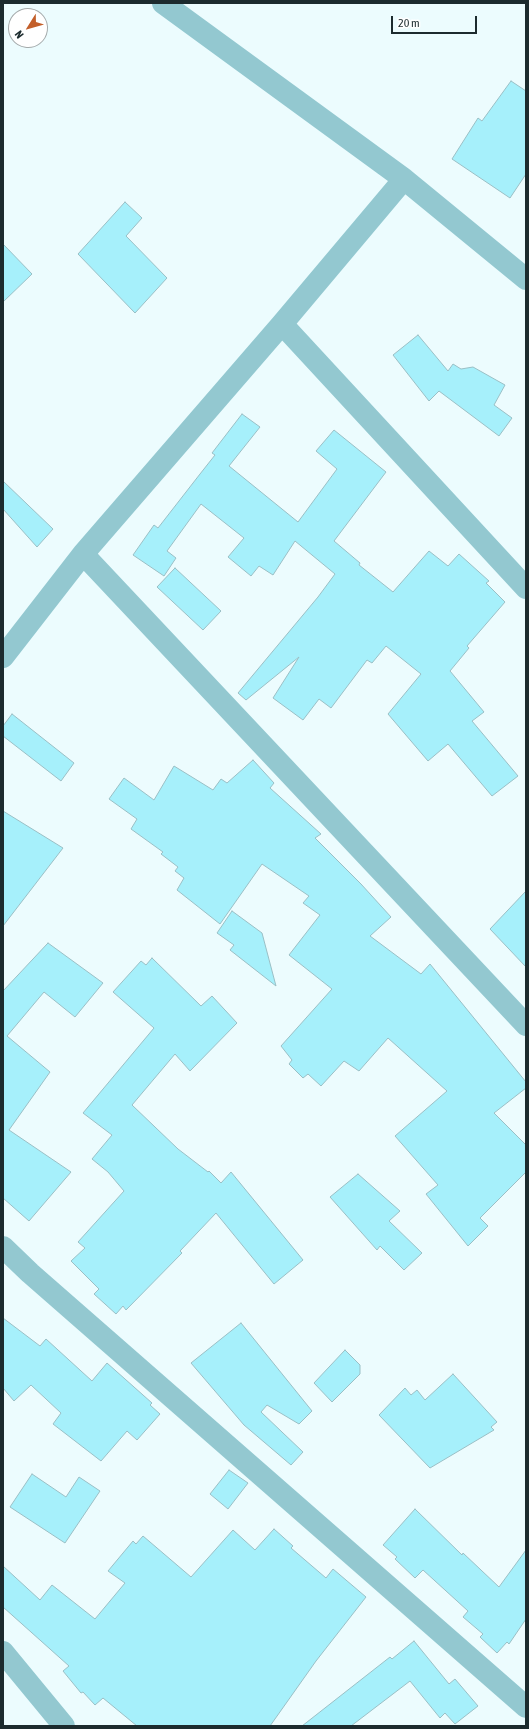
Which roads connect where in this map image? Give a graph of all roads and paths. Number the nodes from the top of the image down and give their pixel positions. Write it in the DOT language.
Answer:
graph roads {
  1 [pos="163,3"];
  2 [pos="404,179"];
  3 [pos="526,279"];
  4 [pos="282,324"];
  5 [pos="83,554"];
  6 [pos="526,588"];
  7 [pos="3,657"];
  8 [pos="526,1025"];
  9 [pos="3,1247"];
  10 [pos="3,1652"];
  11 [pos="526,1707"];
  12 [pos="64,1726"];
  1 -- 2 [label="street"];
  2 -- 3 [label="street"];
  2 -- 4 [label="street"];
  4 -- 5 [label="street"];
  4 -- 6 [label="street"];
  5 -- 7 [label="street"];
  5 -- 8 [label="street"];
  9 -- 11 [label="street"];
  10 -- 12 [label="street"];
}
